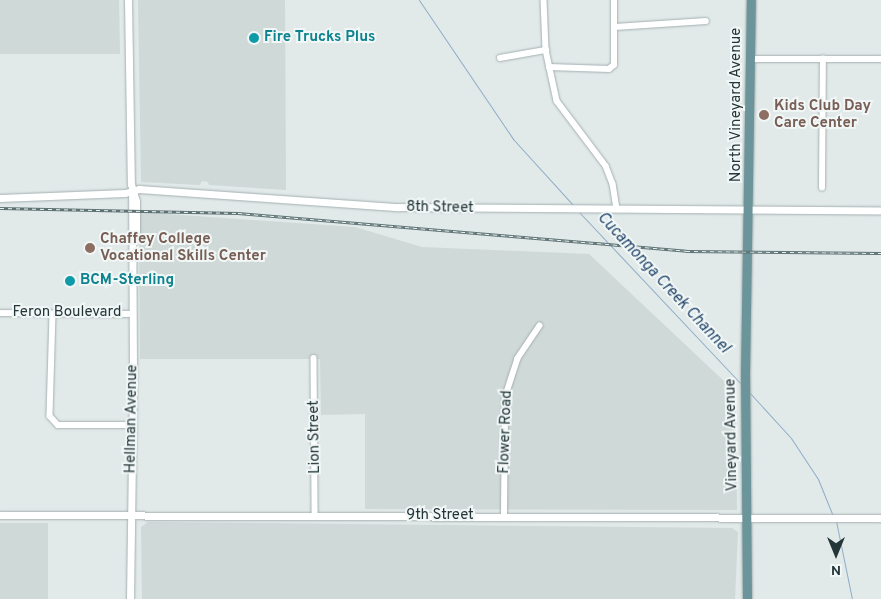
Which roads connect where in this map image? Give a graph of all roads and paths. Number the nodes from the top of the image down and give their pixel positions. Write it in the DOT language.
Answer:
graph roads {
  1 [pos="128,0"];
  2 [pos="544,0"];
  3 [pos="614,0"];
  4 [pos="751,0"];
  5 [pos="706,21"];
  6 [pos="615,27"];
  7 [pos="546,50"];
  8 [pos="500,58"];
  9 [pos="823,59"];
  10 [pos="881,59"];
  11 [pos="751,60"];
  12 [pos="549,67"];
  13 [pos="822,188"];
  14 [pos="132,190"];
  15 [pos="0,198"];
  16 [pos="617,209"];
  17 [pos="750,210"];
  18 [pos="881,210"];
  19 [pos="0,313"];
  20 [pos="52,314"];
  21 [pos="133,314"];
  22 [pos="539,326"];
  23 [pos="314,358"];
  24 [pos="132,425"];
  25 [pos="0,515"];
  26 [pos="315,515"];
  27 [pos="131,516"];
  28 [pos="504,516"];
  29 [pos="746,518"];
  30 [pos="881,518"];
  31 [pos="130,599"];
  32 [pos="747,599"];
  1 -- 14 [label="street, Hellman Avenue"];
  2 -- 7 [label="street"];
  3 -- 6 [label="street"];
  4 -- 11 [label="main road, North Vineyard Avenue"];
  5 -- 6 [label="street"];
  6 -- 12 [label="street"];
  7 -- 8 [label="street"];
  7 -- 12 [label="street"];
  9 -- 10 [label="street"];
  9 -- 11 [label="street"];
  9 -- 13 [label="street"];
  11 -- 17 [label="main road, North Vineyard Avenue"];
  12 -- 16 [label="street"];
  14 -- 15 [label="street, 8th Street"];
  14 -- 16 [label="street, 8th Street"];
  14 -- 21 [label="street, Hellman Avenue"];
  16 -- 17 [label="street, 8th Street"];
  17 -- 18 [label="street, 8th Street"];
  17 -- 29 [label="main road, Vineyard Avenue"];
  19 -- 20 [label="street, Feron Boulevard"];
  20 -- 21 [label="street, Feron Boulevard"];
  20 -- 24 [label="street"];
  21 -- 24 [label="street, Hellman Avenue"];
  22 -- 28 [label="street, Flower Road"];
  23 -- 26 [label="street, Lion Street"];
  24 -- 27 [label="street, Hellman Avenue"];
  25 -- 27 [label="street, 9th Street"];
  26 -- 27 [label="street, 9th Street"];
  26 -- 28 [label="street, 9th Street"];
  27 -- 31 [label="street, Hellman Avenue"];
  28 -- 29 [label="street, 9th Street"];
  29 -- 30 [label="street, 9th Street"];
  29 -- 32 [label="main road, Vineyard Avenue"];
}
